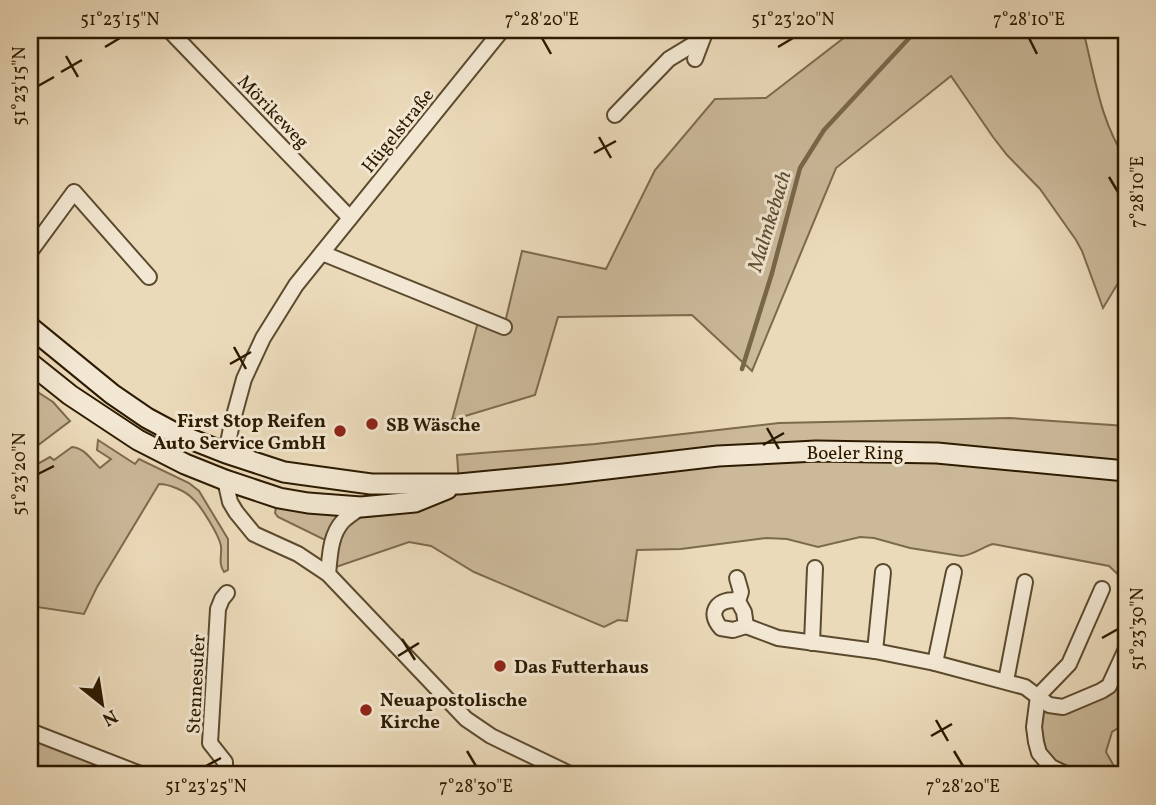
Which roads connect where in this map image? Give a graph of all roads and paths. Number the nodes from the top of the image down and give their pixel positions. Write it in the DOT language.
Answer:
graph roads {
  1 [pos="169,30"];
  2 [pos="502,30"];
  3 [pos="704,35"];
  4 [pos="695,59"];
  5 [pos="615,115"];
  6 [pos="350,218"];
  7 [pos="30,252"];
  8 [pos="322,253"];
  9 [pos="149,277"];
  10 [pos="30,327"];
  11 [pos="504,327"];
  12 [pos="30,363"];
  13 [pos="226,453"];
  14 [pos="1126,471"];
  15 [pos="225,480"];
  16 [pos="459,484"];
  17 [pos="361,507"];
  18 [pos="816,569"];
  19 [pos="883,572"];
  20 [pos="954,572"];
  21 [pos="328,574"];
  22 [pos="737,578"];
  23 [pos="1025,582"];
  24 [pos="1102,589"];
  25 [pos="227,593"];
  26 [pos="738,601"];
  27 [pos="746,626"];
  28 [pos="813,643"];
  29 [pos="1126,649"];
  30 [pos="875,651"];
  31 [pos="935,663"];
  32 [pos="1006,681"];
  33 [pos="1038,696"];
  34 [pos="30,732"];
  35 [pos="143,775"];
  36 [pos="225,775"];
  37 [pos="572,775"];
  38 [pos="1068,775"];
  1 -- 6 [label="street, Mörikeweg"];
  2 -- 6 [label="street, Hügelstraße"];
  3 -- 4 [label="street"];
  3 -- 5 [label="street"];
  6 -- 8 [label="street, Hügelstraße"];
  7 -- 9 [label="street"];
  8 -- 11 [label="street"];
  8 -- 13 [label="street, Hügelstraße"];
  10 -- 13 [label="main road, Boeler Ring"];
  12 -- 15 [label="main road, Boeler Ring"];
  13 -- 15 [label="main road"];
  13 -- 16 [label="main road, Boeler Ring"];
  14 -- 16 [label="main road, Boeler Ring"];
  15 -- 17 [label="main road, Boeler Ring"];
  15 -- 21 [label="street"];
  16 -- 17 [label="main road, Boeler Ring"];
  17 -- 21 [label="street"];
  18 -- 28 [label="street"];
  19 -- 30 [label="street"];
  20 -- 31 [label="street"];
  21 -- 37 [label="street"];
  22 -- 26 [label="street"];
  23 -- 32 [label="street"];
  24 -- 33 [label="street"];
  25 -- 36 [label="street, Stennesufer"];
  26 -- 27 [label="street"];
  26 -- 27 [label="street"];
  27 -- 28 [label="street"];
  28 -- 30 [label="street"];
  29 -- 33 [label="street"];
  30 -- 31 [label="street"];
  31 -- 32 [label="street"];
  32 -- 33 [label="street"];
  33 -- 38 [label="street"];
  34 -- 35 [label="street"];
}
